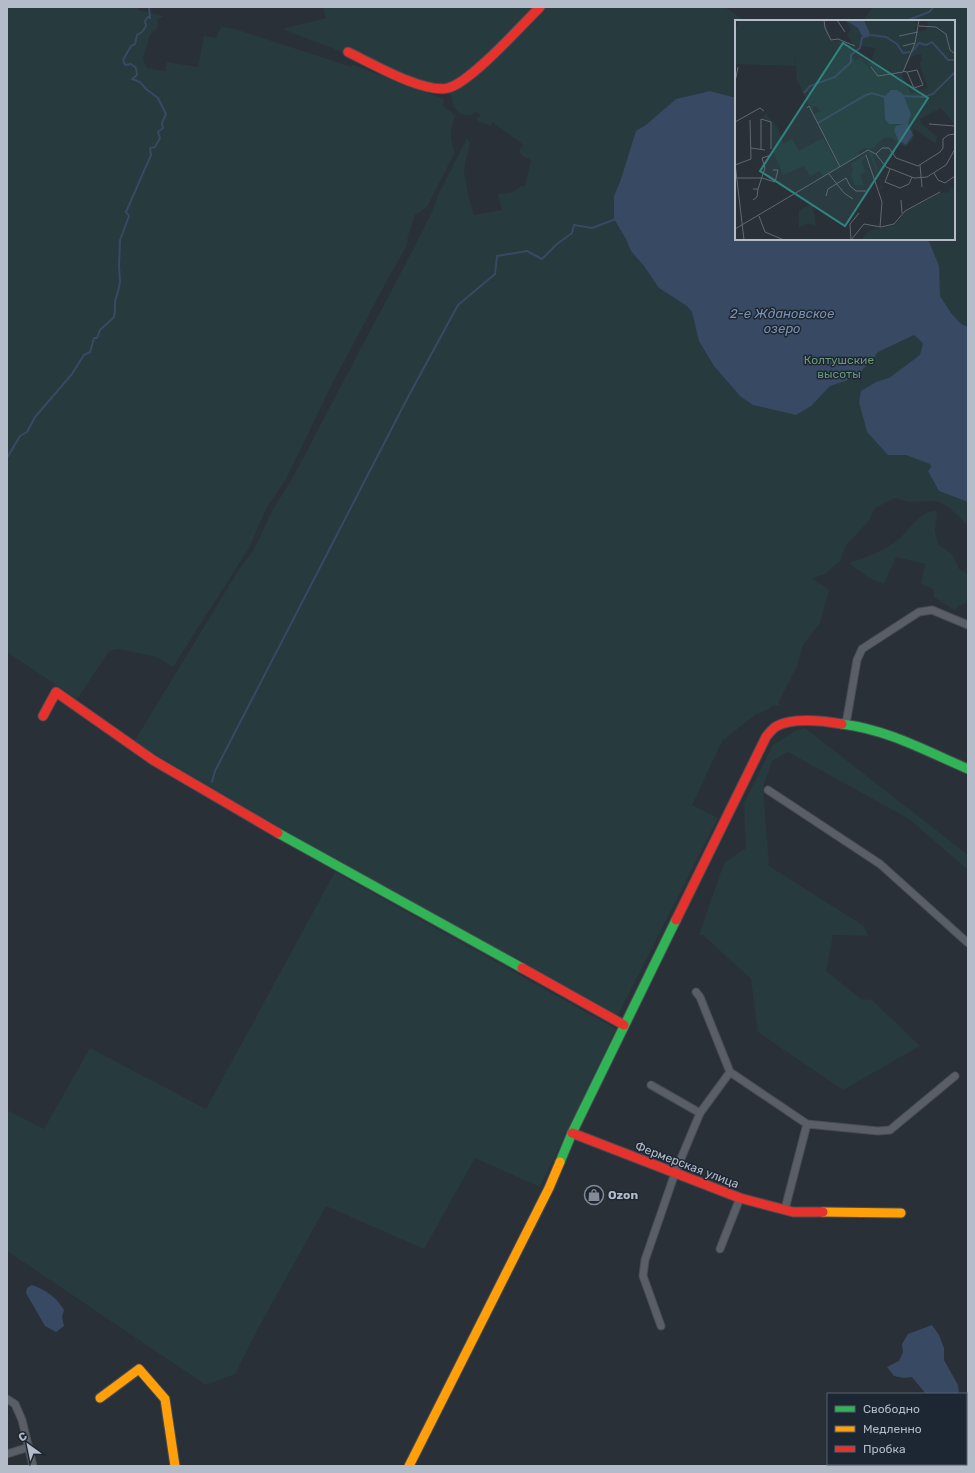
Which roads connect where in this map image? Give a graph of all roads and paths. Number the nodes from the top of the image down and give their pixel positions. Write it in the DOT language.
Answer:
graph roads {
  1 [pos="540,7"];
  2 [pos="348,52"];
  3 [pos="968,626"];
  4 [pos="43,716"];
  5 [pos="846,724"];
  6 [pos="968,769"];
  7 [pos="768,790"];
  8 [pos="968,943"];
  9 [pos="696,992"];
  10 [pos="624,1025"];
  11 [pos="730,1072"];
  12 [pos="955,1076"];
  13 [pos="651,1085"];
  14 [pos="700,1113"];
  15 [pos="807,1124"];
  16 [pos="572,1133"];
  17 [pos="675,1173"];
  18 [pos="740,1198"];
  19 [pos="785,1209"];
  20 [pos="901,1213"];
  21 [pos="720,1249"];
  22 [pos="661,1326"];
  23 [pos="100,1398"];
  24 [pos="7,1399"];
  25 [pos="29,1447"];
  26 [pos="7,1454"];
  27 [pos="33,1466"];
  28 [pos="175,1466"];
  29 [pos="409,1466"];
  1 -- 2 [label="street"];
  3 -- 5 [label="street"];
  4 -- 10 [label="street"];
  5 -- 6 [label="street"];
  5 -- 10 [label="street"];
  7 -- 8 [label="street"];
  9 -- 11 [label="street"];
  10 -- 16 [label="street"];
  11 -- 14 [label="street"];
  11 -- 15 [label="street"];
  12 -- 15 [label="street"];
  13 -- 14 [label="street"];
  14 -- 17 [label="street"];
  15 -- 19 [label="street"];
  16 -- 17 [label="street, Фермерская улица"];
  16 -- 29 [label="street"];
  17 -- 18 [label="street, Фермерская улица"];
  17 -- 22 [label="street"];
  18 -- 19 [label="street, Фермерская улица"];
  18 -- 21 [label="street"];
  19 -- 20 [label="street, Фермерская улица"];
  23 -- 28 [label="street"];
  24 -- 25 [label="street"];
  25 -- 26 [label="street"];
  25 -- 27 [label="street"];
}
